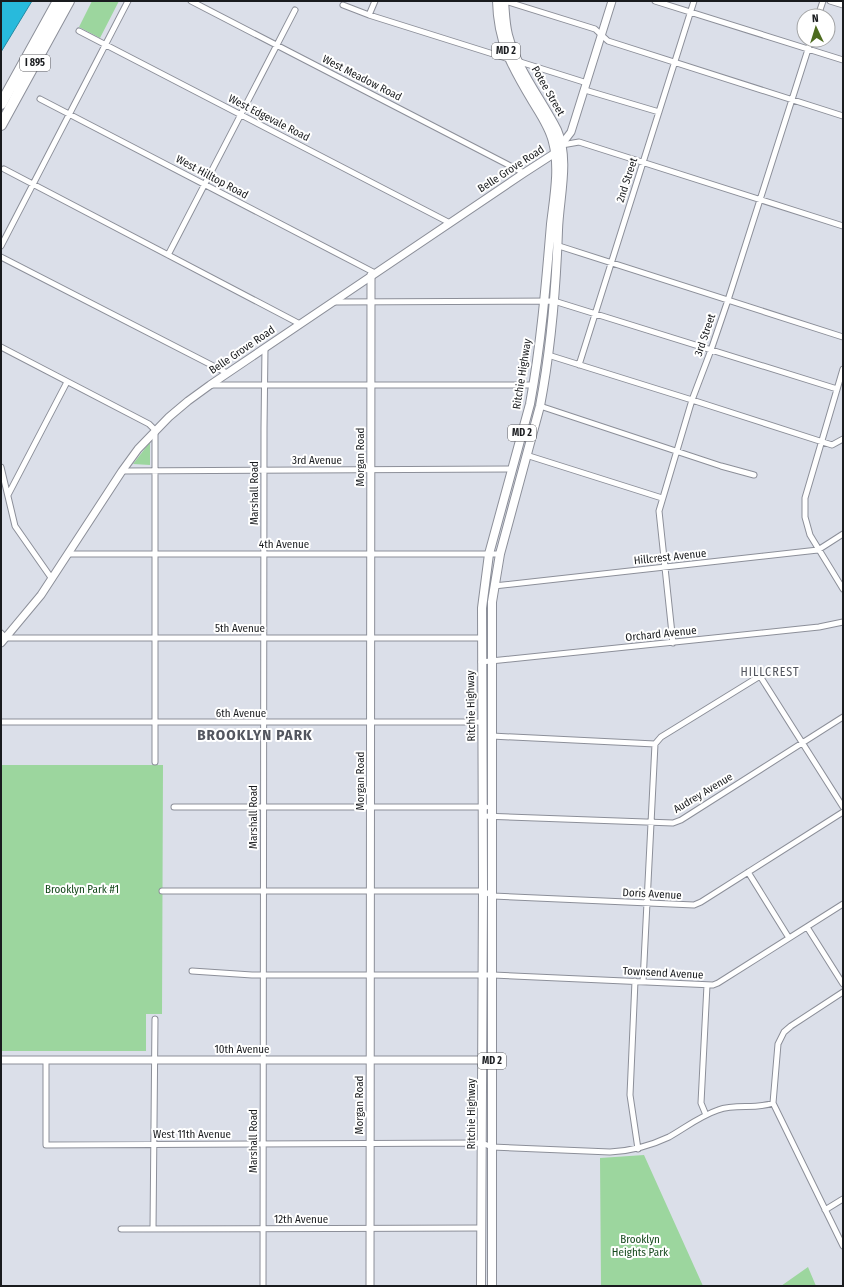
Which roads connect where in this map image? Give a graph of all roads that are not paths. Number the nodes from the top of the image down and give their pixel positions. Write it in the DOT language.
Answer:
graph roads {
  1 [pos="58,1"];
  2 [pos="69,1"];
  3 [pos="128,1"];
  4 [pos="191,1"];
  5 [pos="375,1"];
  6 [pos="497,1"];
  7 [pos="505,1"];
  8 [pos="612,1"];
  9 [pos="656,1"];
  10 [pos="694,1"];
  11 [pos="830,1"];
  12 [pos="343,5"];
  13 [pos="843,5"];
  14 [pos="295,10"];
  15 [pos="690,12"];
  16 [pos="369,15"];
  17 [pos="79,31"];
  18 [pos="602,35"];
  19 [pos="105,44"];
  20 [pos="277,45"];
  21 [pos="808,49"];
  22 [pos="508,58"];
  23 [pos="843,60"];
  24 [pos="519,62"];
  25 [pos="675,62"];
  26 [pos="586,86"];
  27 [pos="40,99"];
  28 [pos="792,100"];
  29 [pos="1,104"];
  30 [pos="659,112"];
  31 [pos="69,114"];
  32 [pos="241,115"];
  33 [pos="843,116"];
  34 [pos="1,125"];
  35 [pos="551,134"];
  36 [pos="562,144"];
  37 [pos="555,153"];
  38 [pos="643,162"];
  39 [pos="4,169"];
  40 [pos="524,173"];
  41 [pos="33,184"];
  42 [pos="205,185"];
  43 [pos="760,199"];
  44 [pos="450,223"];
  45 [pos="843,226"];
  46 [pos="1,246"];
  47 [pos="559,246"];
  48 [pos="168,255"];
  49 [pos="1,257"];
  50 [pos="612,263"];
  51 [pos="373,274"];
  52 [pos="728,300"];
  53 [pos="544,301"];
  54 [pos="554,301"];
  55 [pos="334,302"];
  56 [pos="371,302"];
  57 [pos="595,314"];
  58 [pos="300,324"];
  59 [pos="843,337"];
  60 [pos="1,348"];
  61 [pos="265,348"];
  62 [pos="711,350"];
  63 [pos="548,355"];
  64 [pos="579,365"];
  65 [pos="843,369"];
  66 [pos="227,374"];
  67 [pos="67,382"];
  68 [pos="210,385"];
  69 [pos="265,385"];
  70 [pos="371,385"];
  71 [pos="533,385"];
  72 [pos="837,390"];
  73 [pos="692,400"];
  74 [pos="540,406"];
  75 [pos="155,430"];
  76 [pos="843,438"];
  77 [pos="820,442"];
  78 [pos="677,450"];
  79 [pos="526,455"];
  80 [pos="1,467"];
  81 [pos="512,469"];
  82 [pos="264,470"];
  83 [pos="371,470"];
  84 [pos="122,471"];
  85 [pos="155,471"];
  86 [pos="754,475"];
  87 [pos="8,495"];
  88 [pos="662,498"];
  89 [pos="843,534"];
  90 [pos="818,550"];
  91 [pos="68,554"];
  92 [pos="155,554"];
  93 [pos="264,554"];
  94 [pos="371,554"];
  95 [pos="489,554"];
  96 [pos="500,554"];
  97 [pos="665,567"];
  98 [pos="52,579"];
  99 [pos="494,586"];
  100 [pos="843,589"];
  101 [pos="843,622"];
  102 [pos="3,638"];
  103 [pos="155,638"];
  104 [pos="264,638"];
  105 [pos="371,638"];
  106 [pos="481,638"];
  107 [pos="673,642"];
  108 [pos="481,662"];
  109 [pos="492,662"];
  110 [pos="843,717"];
  111 [pos="1,722"];
  112 [pos="263,722"];
  113 [pos="371,722"];
  114 [pos="482,722"];
  115 [pos="155,723"];
  116 [pos="492,736"];
  117 [pos="802,743"];
  118 [pos="655,744"];
  119 [pos="155,762"];
  120 [pos="174,807"];
  121 [pos="263,807"];
  122 [pos="370,807"];
  123 [pos="482,807"];
  124 [pos="492,807"];
  125 [pos="843,807"];
  126 [pos="843,812"];
  127 [pos="482,816"];
  128 [pos="493,816"];
  129 [pos="651,823"];
  130 [pos="748,872"];
  131 [pos="162,891"];
  132 [pos="263,891"];
  133 [pos="370,891"];
  134 [pos="483,891"];
  135 [pos="493,896"];
  136 [pos="647,903"];
  137 [pos="843,904"];
  138 [pos="807,927"];
  139 [pos="789,938"];
  140 [pos="192,971"];
  141 [pos="263,974"];
  142 [pos="370,975"];
  143 [pos="483,975"];
  144 [pos="493,975"];
  145 [pos="635,981"];
  146 [pos="643,982"];
  147 [pos="842,982"];
  148 [pos="706,985"];
  149 [pos="843,992"];
  150 [pos="156,1019"];
  151 [pos="1,1060"];
  152 [pos="46,1060"];
  153 [pos="155,1060"];
  154 [pos="263,1060"];
  155 [pos="370,1060"];
  156 [pos="482,1060"];
  157 [pos="772,1103"];
  158 [pos="706,1115"];
  159 [pos="482,1143"];
  160 [pos="154,1144"];
  161 [pos="263,1144"];
  162 [pos="370,1144"];
  163 [pos="492,1147"];
  164 [pos="638,1149"];
  165 [pos="843,1199"];
  166 [pos="825,1210"];
  167 [pos="370,1228"];
  168 [pos="482,1228"];
  169 [pos="121,1229"];
  170 [pos="153,1229"];
  171 [pos="263,1229"];
  172 [pos="843,1246"];
  173 [pos="263,1286"];
  174 [pos="370,1286"];
  175 [pos="481,1286"];
  176 [pos="492,1286"];
  1 -- 29 [label="highway, I 895"];
  2 -- 34 [label="highway, I 895"];
  3 -- 19 [label="street"];
  4 -- 20 [label="street, West Meadow Road"];
  5 -- 16 [label="street"];
  6 -- 22 [label="main road, Potee Street / MD 2"];
  7 -- 18 [label="street"];
  7 -- 24 [label="main road, Potee Street / MD 2"];
  8 -- 18 [label="street, Belle Grove Road"];
  9 -- 15 [label="street"];
  10 -- 15 [label="street, 2nd Street"];
  11 -- 13 [label="street"];
  12 -- 16 [label="street"];
  14 -- 20 [label="street"];
  15 -- 21 [label="street"];
  15 -- 25 [label="street, 2nd Street"];
  16 -- 22 [label="street"];
  17 -- 19 [label="street, West Edgevale Road"];
  18 -- 25 [label="street"];
  18 -- 26 [label="street, Belle Grove Road"];
  19 -- 31 [label="street"];
  19 -- 32 [label="street, West Edgevale Road"];
  20 -- 32 [label="street"];
  20 -- 40 [label="street, West Meadow Road"];
  21 -- 23 [label="street"];
  21 -- 28 [label="street, 3rd Street"];
  22 -- 24 [label="street"];
  22 -- 35 [label="main road, Potee Street / MD 2"];
  24 -- 26 [label="street"];
  24 -- 36 [label="main road, Potee Street / MD 2"];
  25 -- 28 [label="street"];
  25 -- 30 [label="street, 2nd Street"];
  26 -- 30 [label="street"];
  26 -- 36 [label="street, Belle Grove Road"];
  27 -- 31 [label="street, West Hilltop Road"];
  28 -- 33 [label="street"];
  28 -- 43 [label="street, 3rd Street"];
  30 -- 38 [label="street, 2nd Street"];
  31 -- 41 [label="street"];
  31 -- 42 [label="street, West Hilltop Road"];
  32 -- 42 [label="street"];
  32 -- 44 [label="street, West Edgevale Road"];
  35 -- 37 [label="main road, Ritchie Highway / MD 2"];
  36 -- 37 [label="street, Belle Grove Road"];
  36 -- 38 [label="street"];
  36 -- 47 [label="main road, Ritchie Highway / MD 2"];
  37 -- 40 [label="street, Belle Grove Road"];
  37 -- 53 [label="main road, Ritchie Highway / MD 2"];
  38 -- 43 [label="street"];
  38 -- 50 [label="street, 2nd Street"];
  39 -- 41 [label="street"];
  40 -- 44 [label="street, Belle Grove Road"];
  41 -- 46 [label="street"];
  41 -- 48 [label="street"];
  42 -- 48 [label="street"];
  42 -- 51 [label="street, West Hilltop Road"];
  43 -- 45 [label="street"];
  43 -- 52 [label="street, 3rd Street"];
  44 -- 51 [label="street, Belle Grove Road"];
  47 -- 50 [label="street"];
  47 -- 54 [label="main road, Ritchie Highway / MD 2"];
  48 -- 58 [label="street"];
  49 -- 66 [label="street"];
  50 -- 52 [label="street"];
  50 -- 57 [label="street, 2nd Street"];
  51 -- 55 [label="street, Belle Grove Road"];
  51 -- 56 [label="street, Morgan Road"];
  52 -- 59 [label="street"];
  52 -- 62 [label="street, 3rd Street"];
  53 -- 54 [label="street"];
  53 -- 56 [label="street"];
  53 -- 71 [label="main road, Ritchie Highway / MD 2"];
  54 -- 57 [label="street"];
  54 -- 63 [label="main road, Ritchie Highway / MD 2"];
  55 -- 56 [label="street"];
  55 -- 58 [label="street, Belle Grove Road"];
  56 -- 70 [label="street, Morgan Road"];
  57 -- 62 [label="street"];
  57 -- 64 [label="street, 2nd Street"];
  58 -- 61 [label="street, Belle Grove Road"];
  60 -- 67 [label="street"];
  61 -- 66 [label="street, Belle Grove Road"];
  61 -- 69 [label="street, Marshall Road"];
  62 -- 72 [label="street"];
  62 -- 73 [label="street, 3rd Street"];
  63 -- 64 [label="street"];
  63 -- 74 [label="main road, Ritchie Highway / MD 2"];
  64 -- 73 [label="street"];
  65 -- 72 [label="street"];
  66 -- 68 [label="street, Belle Grove Road"];
  67 -- 75 [label="street"];
  67 -- 87 [label="street"];
  68 -- 69 [label="street"];
  68 -- 75 [label="street, Belle Grove Road"];
  69 -- 70 [label="street"];
  69 -- 82 [label="street, Marshall Road"];
  70 -- 71 [label="street"];
  70 -- 83 [label="street, Morgan Road"];
  71 -- 81 [label="main road, Ritchie Highway / MD 2"];
  72 -- 77 [label="street"];
  73 -- 77 [label="street"];
  73 -- 78 [label="street, 3rd Street"];
  74 -- 78 [label="street"];
  74 -- 79 [label="main road, Ritchie Highway / MD 2"];
  75 -- 84 [label="street, Belle Grove Road"];
  75 -- 85 [label="street"];
  76 -- 77 [label="street"];
  77 -- 90 [label="street"];
  78 -- 86 [label="street"];
  78 -- 88 [label="street, 3rd Street"];
  79 -- 88 [label="street"];
  79 -- 96 [label="main road, Ritchie Highway / MD 2"];
  80 -- 87 [label="street"];
  81 -- 83 [label="street, 3rd Avenue"];
  81 -- 95 [label="main road, Ritchie Highway / MD 2"];
  82 -- 83 [label="street, 3rd Avenue"];
  82 -- 85 [label="street, 3rd Avenue"];
  82 -- 93 [label="street, Marshall Road"];
  83 -- 94 [label="street, Morgan Road"];
  84 -- 85 [label="street, 3rd Avenue"];
  84 -- 91 [label="street, Belle Grove Road"];
  85 -- 92 [label="street"];
  87 -- 98 [label="street"];
  88 -- 97 [label="street, 3rd Street"];
  89 -- 90 [label="street, Hillcrest Avenue"];
  90 -- 97 [label="street, Hillcrest Avenue"];
  90 -- 100 [label="street"];
  91 -- 92 [label="street, 4th Avenue"];
  91 -- 98 [label="street, Belle Grove Road"];
  92 -- 93 [label="street, 4th Avenue"];
  92 -- 103 [label="street"];
  93 -- 94 [label="street, 4th Avenue"];
  93 -- 104 [label="street, Marshall Road"];
  94 -- 95 [label="street, 4th Avenue"];
  94 -- 105 [label="street, Morgan Road"];
  95 -- 96 [label="street, 4th Avenue"];
  95 -- 106 [label="main road, Ritchie Highway / MD 2"];
  96 -- 99 [label="main road, Ritchie Highway / MD 2"];
  97 -- 99 [label="street, Hillcrest Avenue"];
  97 -- 107 [label="street, 3rd Street"];
  98 -- 102 [label="street, Belle Grove Road"];
  99 -- 109 [label="main road, Ritchie Highway / MD 2"];
  101 -- 107 [label="street, Orchard Avenue"];
  102 -- 103 [label="street, 5th Avenue"];
  103 -- 104 [label="street, 5th Avenue"];
  103 -- 115 [label="street"];
  104 -- 105 [label="street, 5th Avenue"];
  104 -- 112 [label="street, Marshall Road"];
  105 -- 106 [label="street, 5th Avenue"];
  105 -- 113 [label="street, Morgan Road"];
  106 -- 108 [label="main road, Ritchie Highway / MD 2"];
  107 -- 109 [label="street, Orchard Avenue"];
  108 -- 109 [label="street, Orchard Avenue"];
  108 -- 114 [label="main road, Ritchie Highway / MD 2"];
  109 -- 116 [label="main road, Ritchie Highway / MD 2"];
  110 -- 117 [label="street, Audrey Avenue"];
  111 -- 115 [label="street, 6th Avenue"];
  112 -- 113 [label="street, 6th Avenue"];
  112 -- 115 [label="street, 6th Avenue"];
  112 -- 121 [label="street, Marshall Road"];
  113 -- 114 [label="street, 6th Avenue"];
  113 -- 122 [label="street, Morgan Road"];
  114 -- 123 [label="main road, Ritchie Highway / MD 2"];
  115 -- 119 [label="street"];
  116 -- 118 [label="street"];
  116 -- 124 [label="main road, Ritchie Highway / MD 2"];
  117 -- 118 [label="street"];
  117 -- 125 [label="street"];
  117 -- 129 [label="street, Audrey Avenue"];
  118 -- 129 [label="street"];
  120 -- 121 [label="street"];
  121 -- 122 [label="street"];
  121 -- 132 [label="street, Marshall Road"];
  122 -- 123 [label="street"];
  122 -- 133 [label="street, Morgan Road"];
  123 -- 124 [label="street"];
  123 -- 127 [label="main road, Ritchie Highway / MD 2"];
  124 -- 128 [label="main road, Ritchie Highway / MD 2"];
  126 -- 130 [label="street, Doris Avenue"];
  127 -- 128 [label="street, Audrey Avenue"];
  127 -- 134 [label="main road, Ritchie Highway / MD 2"];
  128 -- 129 [label="street, Audrey Avenue"];
  128 -- 135 [label="main road, Ritchie Highway / MD 2"];
  129 -- 136 [label="street"];
  130 -- 136 [label="street, Doris Avenue"];
  130 -- 139 [label="street"];
  131 -- 132 [label="street"];
  132 -- 133 [label="street"];
  132 -- 141 [label="street, Marshall Road"];
  133 -- 134 [label="street"];
  133 -- 142 [label="street, Morgan Road"];
  134 -- 135 [label="street, Doris Avenue"];
  134 -- 143 [label="main road, Ritchie Highway / MD 2"];
  135 -- 136 [label="street, Doris Avenue"];
  135 -- 144 [label="main road, Ritchie Highway / MD 2"];
  136 -- 146 [label="street"];
  137 -- 138 [label="street, Townsend Avenue"];
  138 -- 139 [label="street, Townsend Avenue"];
  138 -- 147 [label="street"];
  139 -- 148 [label="street, Townsend Avenue"];
  140 -- 141 [label="street, Townsend Avenue"];
  141 -- 142 [label="street, Townsend Avenue"];
  141 -- 154 [label="street, Marshall Road"];
  142 -- 143 [label="street, Townsend Avenue"];
  142 -- 155 [label="street, Morgan Road"];
  143 -- 144 [label="street, Townsend Avenue"];
  143 -- 156 [label="main road, Ritchie Highway / MD 2"];
  144 -- 145 [label="street, Townsend Avenue"];
  144 -- 163 [label="main road, Ritchie Highway / MD 2"];
  145 -- 146 [label="street, Townsend Avenue"];
  145 -- 164 [label="street"];
  146 -- 148 [label="street, Townsend Avenue"];
  148 -- 158 [label="street"];
  149 -- 157 [label="street"];
  150 -- 153 [label="street"];
  151 -- 152 [label="street, 10th Avenue"];
  152 -- 153 [label="street, 10th Avenue"];
  152 -- 160 [label="street, West 11th Avenue"];
  153 -- 154 [label="street, 10th Avenue"];
  153 -- 160 [label="street"];
  154 -- 155 [label="street, 10th Avenue"];
  154 -- 161 [label="street, Marshall Road"];
  155 -- 156 [label="street, 10th Avenue"];
  155 -- 162 [label="street, Morgan Road"];
  156 -- 159 [label="main road, Ritchie Highway / MD 2"];
  157 -- 158 [label="street"];
  157 -- 166 [label="street"];
  158 -- 164 [label="street"];
  159 -- 162 [label="street, West 11th Avenue"];
  159 -- 163 [label="street"];
  159 -- 168 [label="main road, Ritchie Highway / MD 2"];
  160 -- 161 [label="street, West 11th Avenue"];
  160 -- 170 [label="street"];
  161 -- 162 [label="street, West 11th Avenue"];
  161 -- 171 [label="street, Marshall Road"];
  162 -- 167 [label="street, Morgan Road"];
  163 -- 164 [label="street"];
  163 -- 176 [label="main road, Ritchie Highway / MD 2"];
  165 -- 166 [label="street"];
  166 -- 172 [label="street"];
  167 -- 168 [label="street, 12th Avenue"];
  167 -- 171 [label="street, 12th Avenue"];
  167 -- 174 [label="street, Morgan Road"];
  168 -- 175 [label="main road, Ritchie Highway / MD 2"];
  169 -- 170 [label="street, 12th Avenue"];
  170 -- 171 [label="street, 12th Avenue"];
  171 -- 173 [label="street, Marshall Road"];
}
